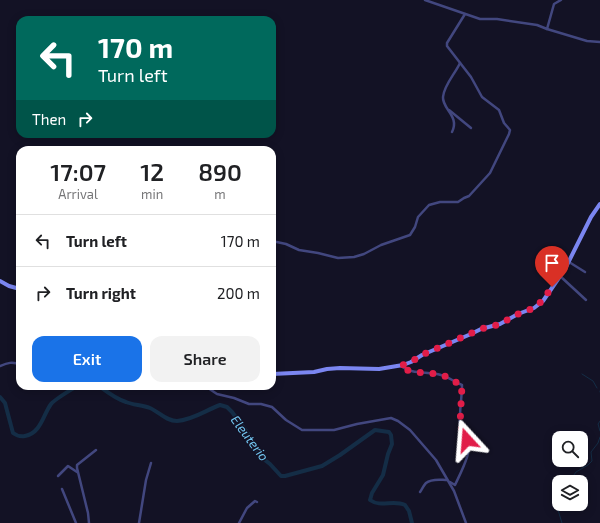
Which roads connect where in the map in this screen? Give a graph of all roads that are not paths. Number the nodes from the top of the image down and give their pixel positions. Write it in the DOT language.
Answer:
graph roads {
  1 [pos="425,0"];
  2 [pos="561,0"];
  3 [pos="465,14"];
  4 [pos="547,29"];
  5 [pos="600,42"];
  6 [pos="460,63"];
  7 [pos="449,110"];
  8 [pos="470,128"];
  9 [pos="452,132"];
  10 [pos="600,204"];
  11 [pos="276,242"];
  12 [pos="569,261"];
  13 [pos="585,272"];
  14 [pos="560,276"];
  15 [pos="0,281"];
  16 [pos="16,287"];
  17 [pos="586,300"];
  18 [pos="16,362"];
  19 [pos="0,366"];
  20 [pos="400,366"];
  21 [pos="276,374"];
  22 [pos="210,390"];
  23 [pos="96,450"];
  24 [pos="151,463"];
  25 [pos="77,472"];
  26 [pos="58,476"];
  27 [pos="448,481"];
  28 [pos="62,489"];
  29 [pos="420,492"];
  30 [pos="257,502"];
  31 [pos="76,523"];
  32 [pos="89,523"];
  33 [pos="139,523"];
  34 [pos="239,523"];
  35 [pos="466,523"];
  1 -- 3 [label="street"];
  2 -- 4 [label="street"];
  3 -- 4 [label="street"];
  3 -- 6 [label="street"];
  4 -- 5 [label="street"];
  6 -- 7 [label="street"];
  6 -- 11 [label="street"];
  7 -- 8 [label="street"];
  7 -- 9 [label="street"];
  10 -- 12 [label="street"];
  12 -- 13 [label="street"];
  12 -- 14 [label="street"];
  14 -- 17 [label="street"];
  14 -- 20 [label="street"];
  15 -- 16 [label="street"];
  18 -- 19 [label="street"];
  20 -- 21 [label="street"];
  20 -- 27 [label="street"];
  22 -- 27 [label="street"];
  23 -- 25 [label="street"];
  24 -- 33 [label="street"];
  25 -- 26 [label="street"];
  25 -- 32 [label="street"];
  27 -- 29 [label="street"];
  27 -- 35 [label="street"];
  28 -- 31 [label="street"];
  30 -- 34 [label="street"];
}
